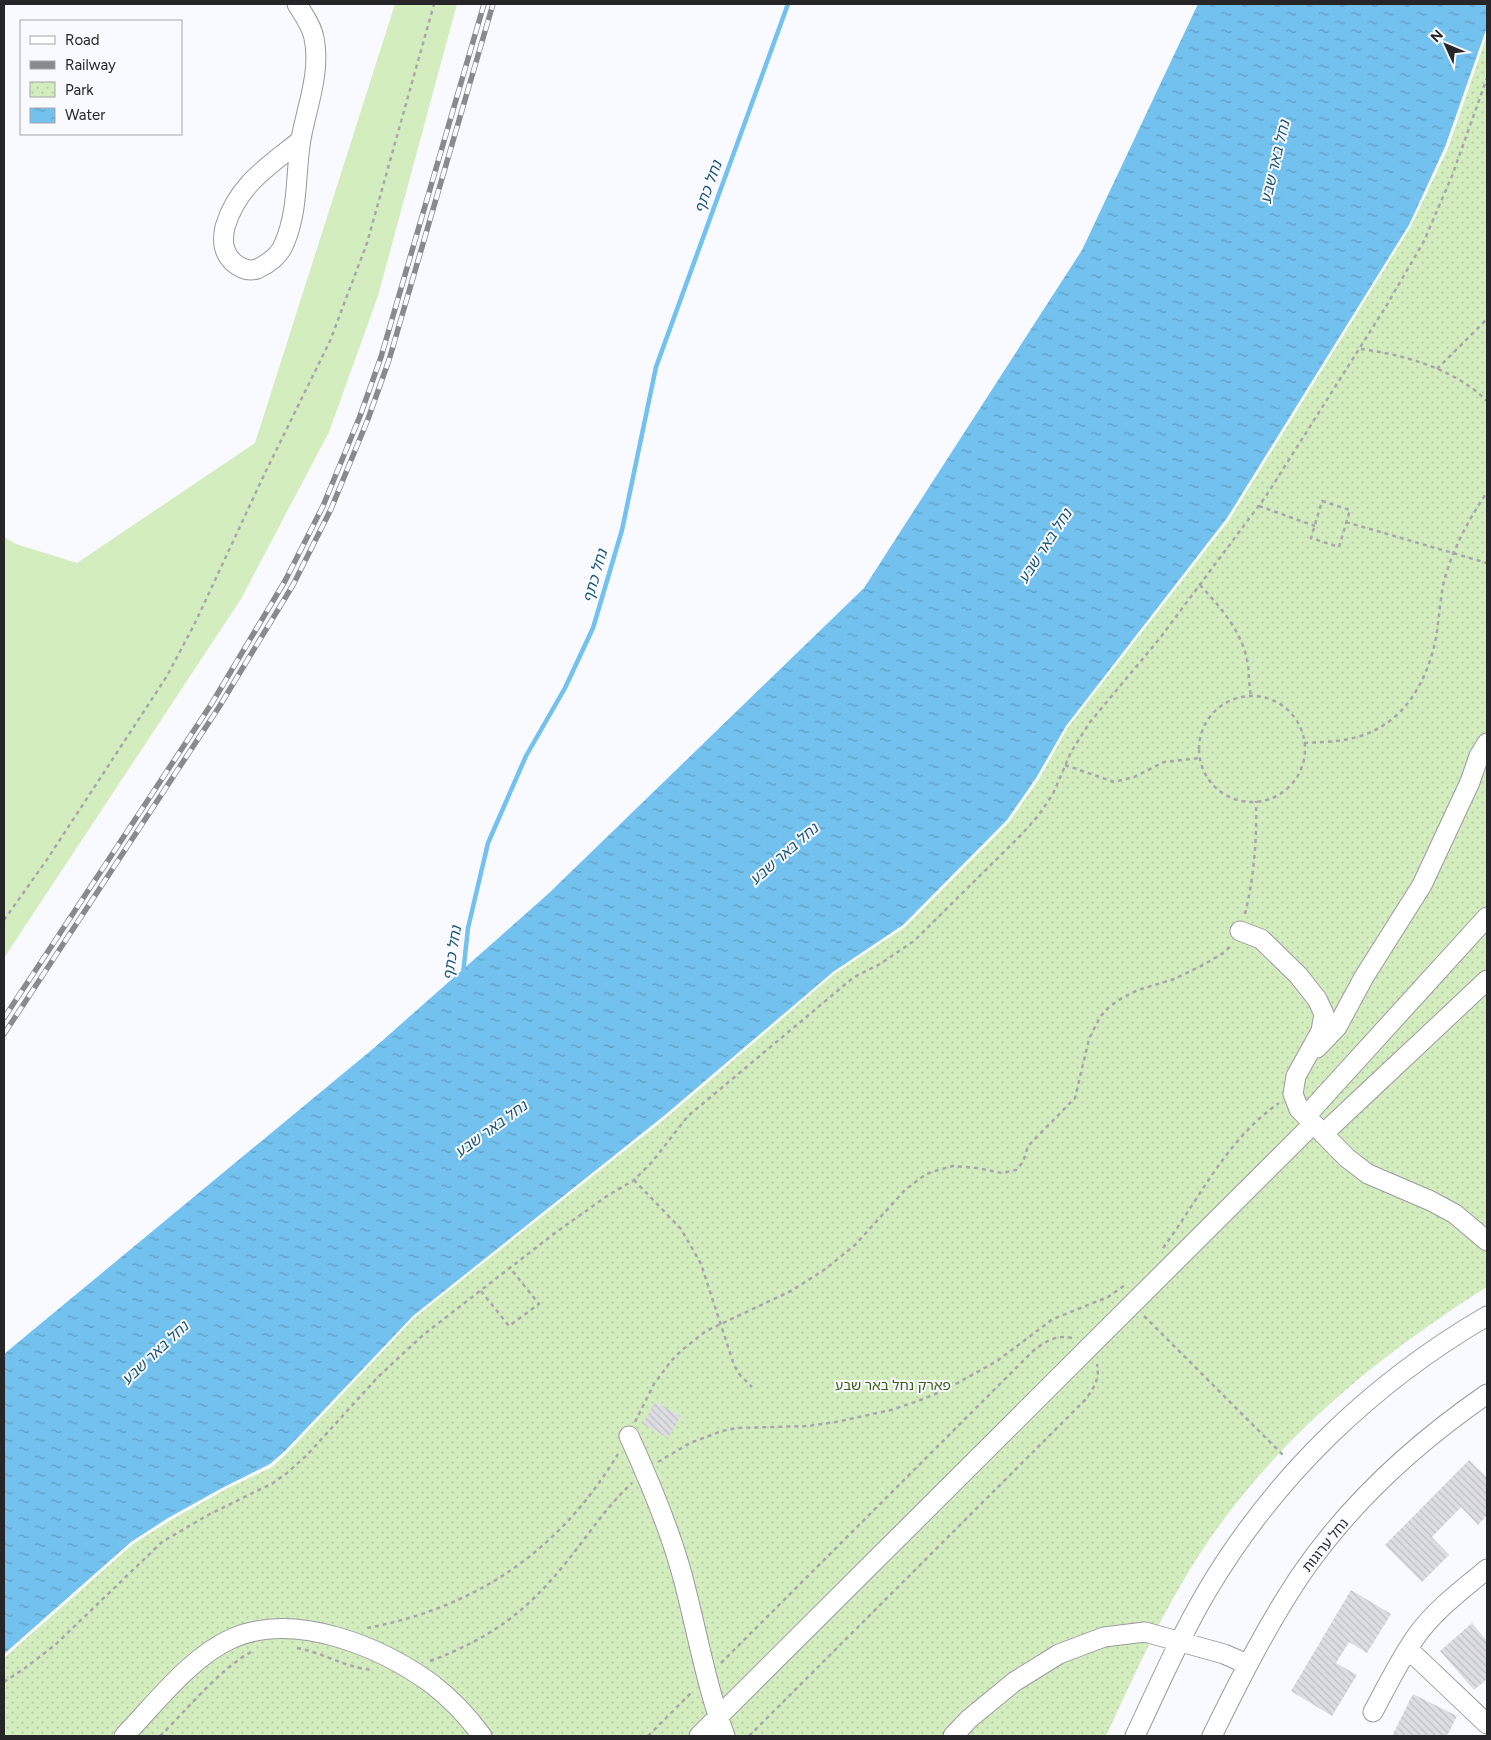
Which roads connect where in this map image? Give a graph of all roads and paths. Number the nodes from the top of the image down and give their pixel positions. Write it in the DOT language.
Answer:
graph roads {
  1 [pos="297,4"];
  2 [pos="434,4"];
  3 [pos="1487,78"];
  4 [pos="301,140"];
  5 [pos="1487,319"];
  6 [pos="1360,348"];
  7 [pos="1437,369"];
  8 [pos="1487,401"];
  9 [pos="1487,492"];
  10 [pos="1259,506"];
  11 [pos="1346,522"];
  12 [pos="1315,526"];
  13 [pos="1453,553"];
  14 [pos="1487,563"];
  15 [pos="1200,585"];
  16 [pos="1251,696"];
  17 [pos="1304,743"];
  18 [pos="1487,743"];
  19 [pos="1200,758"];
  20 [pos="1065,765"];
  21 [pos="1256,801"];
  22 [pos="1487,917"];
  23 [pos="4,920"];
  24 [pos="1240,931"];
  25 [pos="1487,980"];
  26 [pos="1303,1064"];
  27 [pos="1294,1094"];
  28 [pos="1314,1125"];
  29 [pos="634,1180"];
  30 [pos="1487,1241"];
  31 [pos="1163,1248"];
  32 [pos="510,1268"];
  33 [pos="1131,1280"];
  34 [pos="480,1291"];
  35 [pos="1132,1304"];
  36 [pos="1487,1316"];
  37 [pos="720,1324"];
  38 [pos="1089,1348"];
  39 [pos="752,1387"];
  40 [pos="1487,1394"];
  41 [pos="629,1436"];
  42 [pos="1297,1468"];
  43 [pos="645,1472"];
  44 [pos="1487,1569"];
  45 [pos="365,1629"];
  46 [pos="1180,1641"];
  47 [pos="294,1648"];
  48 [pos="1408,1649"];
  49 [pos="257,1650"];
  50 [pos="1247,1664"];
  51 [pos="406,1668"];
  52 [pos="377,1671"];
  53 [pos="706,1677"];
  54 [pos="4,1682"];
  55 [pos="1374,1712"];
  56 [pos="718,1717"];
  57 [pos="1487,1724"];
  58 [pos="1487,1731"];
  59 [pos="124,1736"];
  60 [pos="160,1736"];
  61 [pos="482,1736"];
  62 [pos="648,1736"];
  63 [pos="699,1736"];
  64 [pos="725,1736"];
  65 [pos="749,1736"];
  66 [pos="953,1736"];
  67 [pos="1135,1736"];
  68 [pos="1212,1736"];
  69 [pos="1482,1736"];
  1 -- 4 [label="street"];
  2 -- 23 [label="path"];
  3 -- 6 [label="path"];
  4 -- 4 [label="street"];
  5 -- 7 [label="path"];
  6 -- 7 [label="path"];
  6 -- 10 [label="path"];
  7 -- 8 [label="path"];
  9 -- 13 [label="path"];
  10 -- 12 [label="path"];
  10 -- 15 [label="path"];
  11 -- 12 [label="path"];
  11 -- 12 [label="path"];
  11 -- 13 [label="path"];
  13 -- 14 [label="path"];
  13 -- 17 [label="path"];
  15 -- 16 [label="path"];
  15 -- 20 [label="path"];
  16 -- 17 [label="path"];
  16 -- 19 [label="path"];
  17 -- 21 [label="path"];
  18 -- 26 [label="street"];
  19 -- 20 [label="path"];
  19 -- 21 [label="path"];
  20 -- 29 [label="path"];
  21 -- 24 [label="path"];
  22 -- 28 [label="street"];
  24 -- 26 [label="street"];
  24 -- 37 [label="path"];
  25 -- 28 [label="street"];
  26 -- 27 [label="street"];
  27 -- 28 [label="street"];
  27 -- 31 [label="path"];
  28 -- 30 [label="street"];
  28 -- 35 [label="street"];
  29 -- 32 [label="path"];
  29 -- 37 [label="path"];
  32 -- 34 [label="path"];
  32 -- 34 [label="path"];
  33 -- 43 [label="path"];
  34 -- 54 [label="path"];
  35 -- 38 [label="street"];
  35 -- 42 [label="path"];
  36 -- 42 [label="street"];
  37 -- 39 [label="path"];
  37 -- 41 [label="path"];
  38 -- 53 [label="path"];
  38 -- 56 [label="street"];
  38 -- 65 [label="path"];
  40 -- 50 [label="street, נחל ערוגות"];
  41 -- 43 [label="street"];
  41 -- 45 [label="path"];
  42 -- 46 [label="street"];
  43 -- 51 [label="path"];
  43 -- 53 [label="street"];
  44 -- 48 [label="street"];
  46 -- 50 [label="street"];
  46 -- 66 [label="street"];
  46 -- 67 [label="street"];
  47 -- 52 [label="path"];
  48 -- 55 [label="street"];
  48 -- 57 [label="street"];
  49 -- 60 [label="path"];
  50 -- 68 [label="street, נחל ערוגות"];
  51 -- 59 [label="street"];
  51 -- 61 [label="street"];
  53 -- 56 [label="street"];
  53 -- 62 [label="path"];
  56 -- 63 [label="street"];
  56 -- 64 [label="street"];
  58 -- 69 [label="street"];
}
